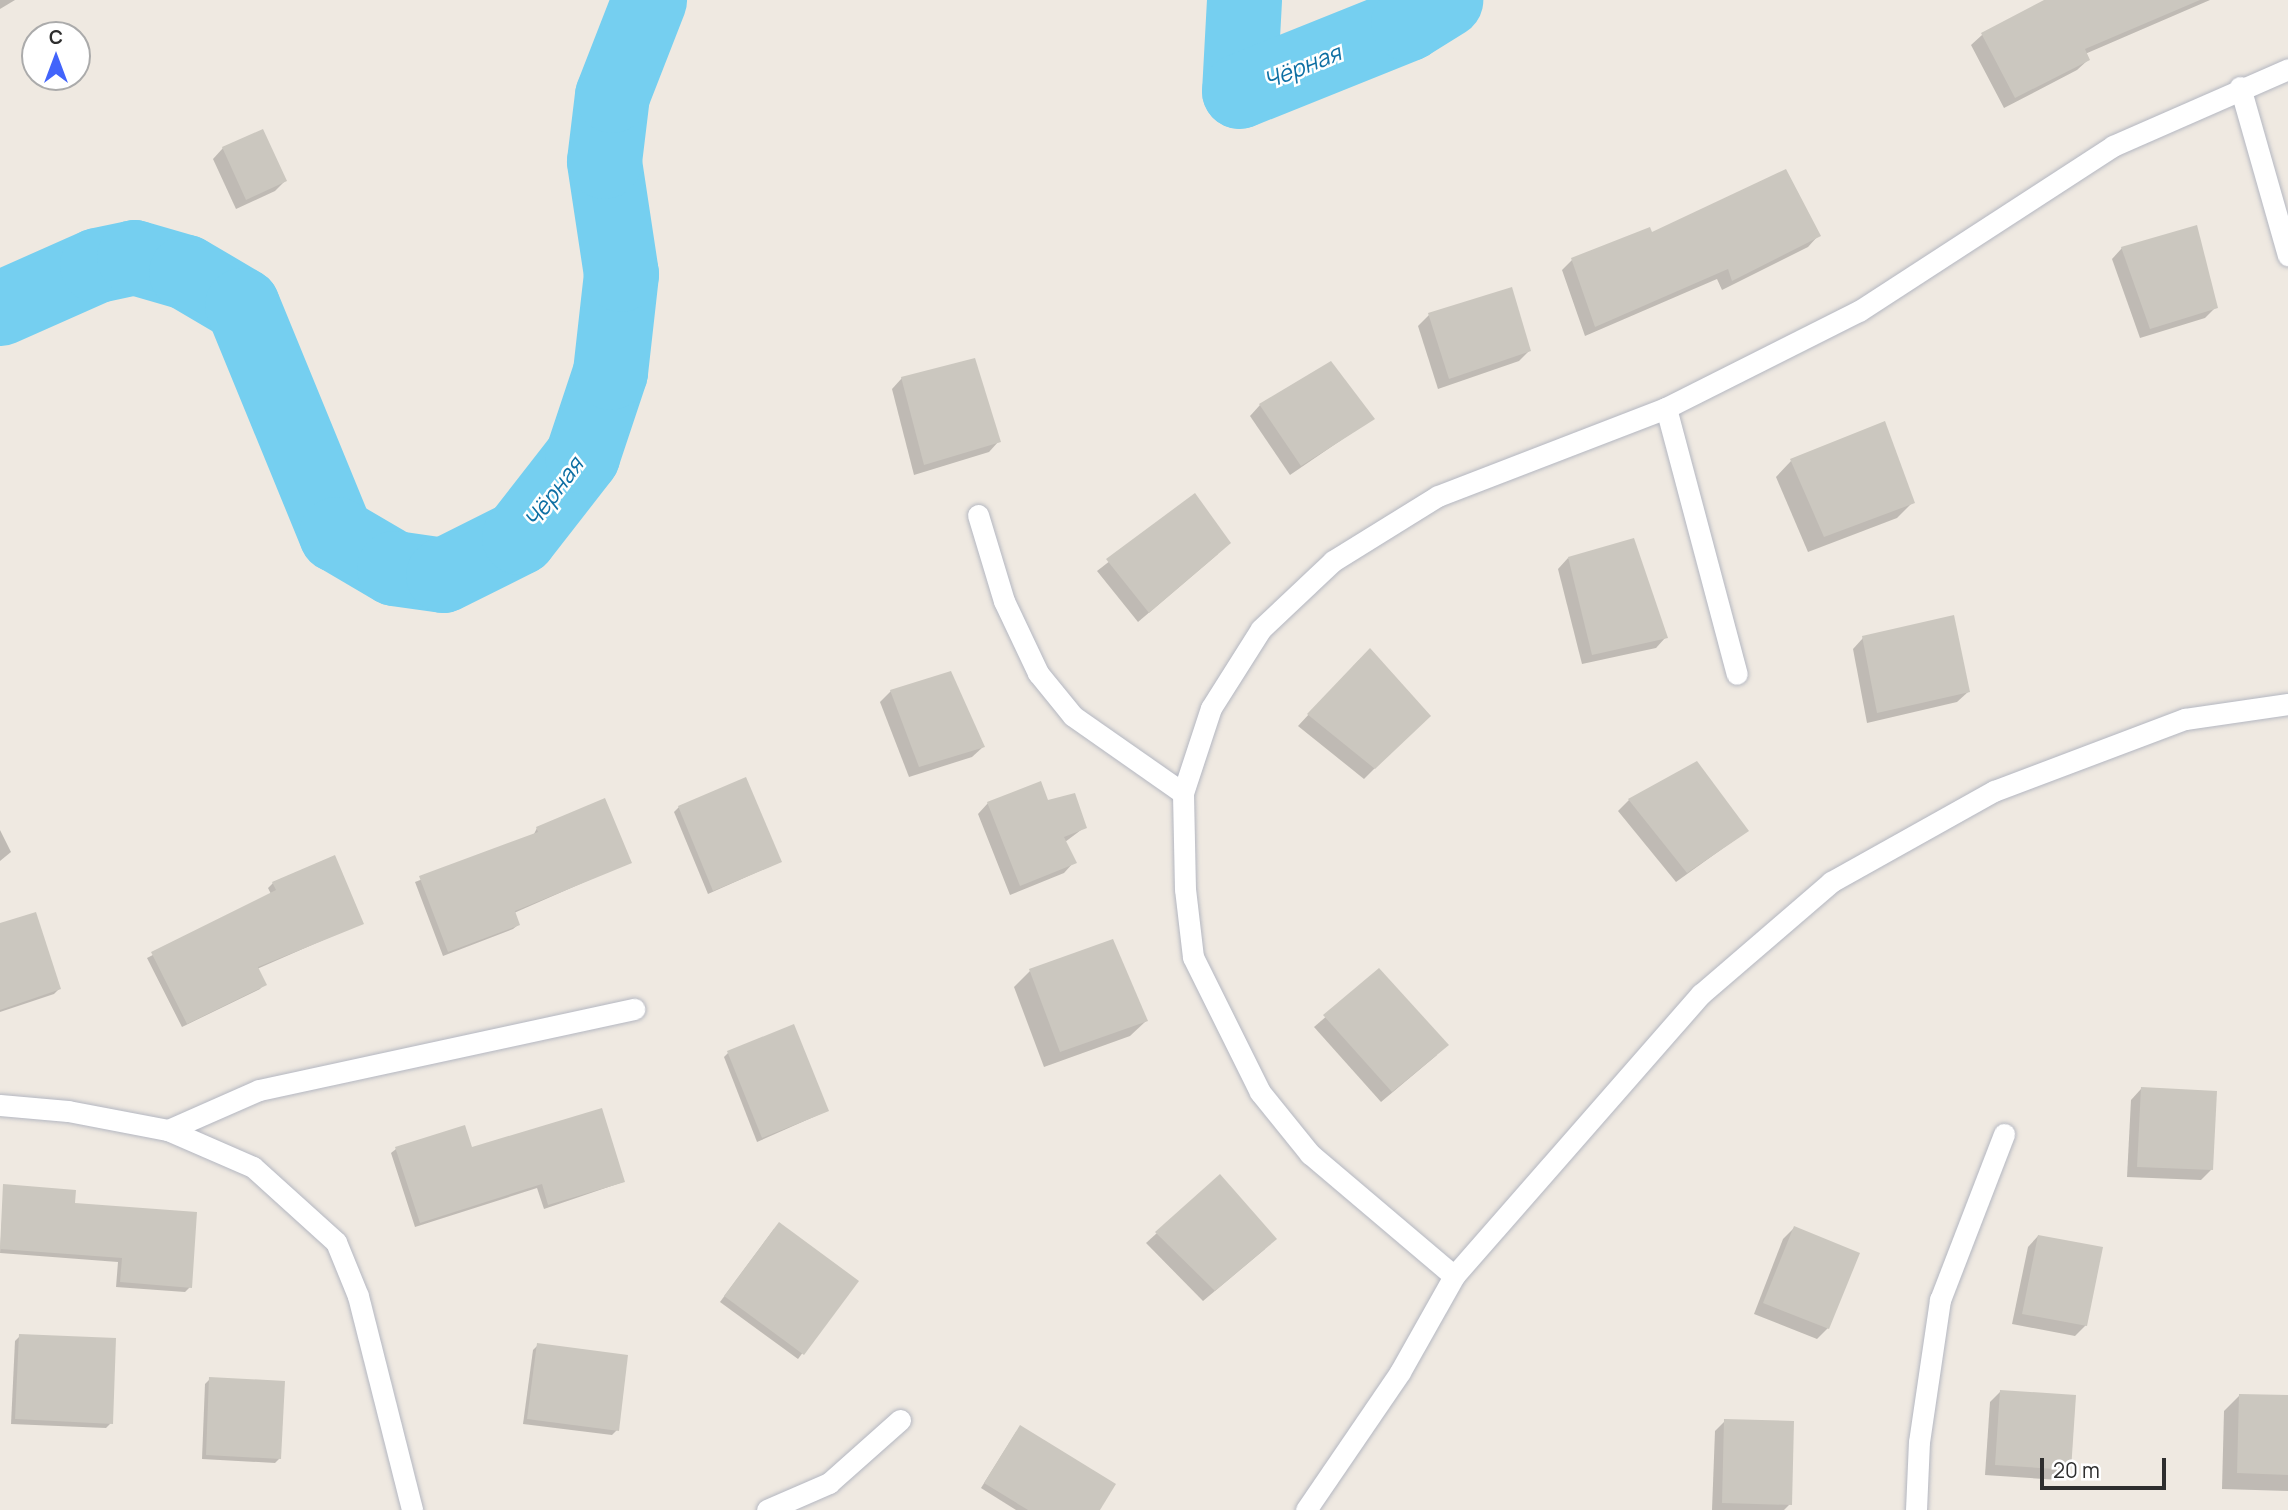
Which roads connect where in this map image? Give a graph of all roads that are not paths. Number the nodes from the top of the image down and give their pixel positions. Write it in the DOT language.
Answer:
graph roads {
  1 [pos="2288,69"];
  2 [pos="2239,87"];
  3 [pos="2288,255"];
  4 [pos="1666,408"];
  5 [pos="978,514"];
  6 [pos="1737,674"];
  7 [pos="2288,704"];
  8 [pos="1183,793"];
  9 [pos="634,1009"];
  10 [pos="0,1105"];
  11 [pos="168,1130"];
  12 [pos="2004,1134"];
  13 [pos="1454,1276"];
  14 [pos="900,1420"];
  15 [pos="412,1510"];
  16 [pos="767,1510"];
  17 [pos="1306,1510"];
  18 [pos="1916,1510"];
  1 -- 2 [label="lane"];
  2 -- 3 [label="lane"];
  2 -- 4 [label="lane"];
  4 -- 6 [label="lane"];
  4 -- 8 [label="lane"];
  5 -- 8 [label="lane"];
  7 -- 13 [label="lane"];
  8 -- 13 [label="lane"];
  9 -- 11 [label="lane"];
  10 -- 11 [label="lane"];
  11 -- 15 [label="lane"];
  12 -- 18 [label="lane"];
  13 -- 17 [label="lane"];
  14 -- 16 [label="lane"];
}
